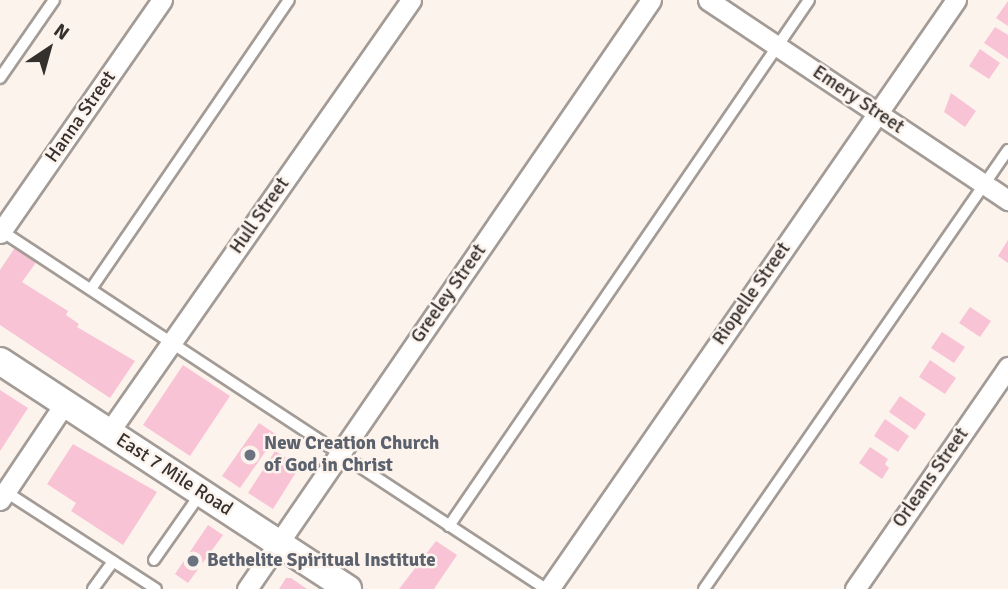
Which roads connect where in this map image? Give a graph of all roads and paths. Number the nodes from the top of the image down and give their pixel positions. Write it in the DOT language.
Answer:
graph roads {
  1 [pos="54,0"];
  2 [pos="162,0"];
  3 [pos="289,0"];
  4 [pos="411,0"];
  5 [pos="651,0"];
  6 [pos="708,0"];
  7 [pos="809,0"];
  8 [pos="957,0"];
  9 [pos="777,46"];
  10 [pos="0,78"];
  11 [pos="878,113"];
  12 [pos="1008,150"];
  13 [pos="984,184"];
  14 [pos="1008,200"];
  15 [pos="1,231"];
  16 [pos="91,289"];
  17 [pos="171,343"];
  18 [pos="0,361"];
  19 [pos="1008,367"];
  20 [pos="65,403"];
  21 [pos="109,432"];
  22 [pos="339,454"];
  23 [pos="2,493"];
  24 [pos="202,493"];
  25 [pos="449,526"];
  26 [pos="278,543"];
  27 [pos="154,560"];
  28 [pos="113,561"];
  29 [pos="93,589"];
  30 [pos="156,589"];
  31 [pos="247,589"];
  32 [pos="348,589"];
  33 [pos="547,589"];
  34 [pos="704,589"];
  35 [pos="855,589"];
  1 -- 10 [label="lane"];
  2 -- 15 [label="street, Hanna Street"];
  3 -- 16 [label="lane"];
  4 -- 17 [label="street, Hull Street"];
  5 -- 22 [label="street, Greeley Street"];
  6 -- 9 [label="street, Emery Street"];
  7 -- 9 [label="lane"];
  8 -- 11 [label="street, Riopelle Street"];
  9 -- 11 [label="street, Emery Street"];
  9 -- 25 [label="lane"];
  11 -- 13 [label="street, Emery Street"];
  11 -- 33 [label="street, Riopelle Street"];
  12 -- 13 [label="lane"];
  13 -- 14 [label="street, Emery Street"];
  13 -- 34 [label="lane"];
  15 -- 16 [label="lane"];
  16 -- 17 [label="lane"];
  17 -- 21 [label="street, Hull Street"];
  17 -- 22 [label="lane"];
  18 -- 20 [label="street, East 7 Mile Road"];
  19 -- 35 [label="street, Orleans Street"];
  20 -- 21 [label="street, East 7 Mile Road"];
  20 -- 23 [label="street"];
  21 -- 24 [label="street, East 7 Mile Road"];
  22 -- 25 [label="lane"];
  22 -- 26 [label="street, Greeley Street"];
  23 -- 28 [label="lane"];
  24 -- 26 [label="street, East 7 Mile Road"];
  24 -- 27 [label="lane"];
  25 -- 33 [label="lane"];
  26 -- 31 [label="street, Greeley Street"];
  26 -- 32 [label="street, East 7 Mile Road"];
  28 -- 29 [label="lane"];
  28 -- 30 [label="lane"];
}
